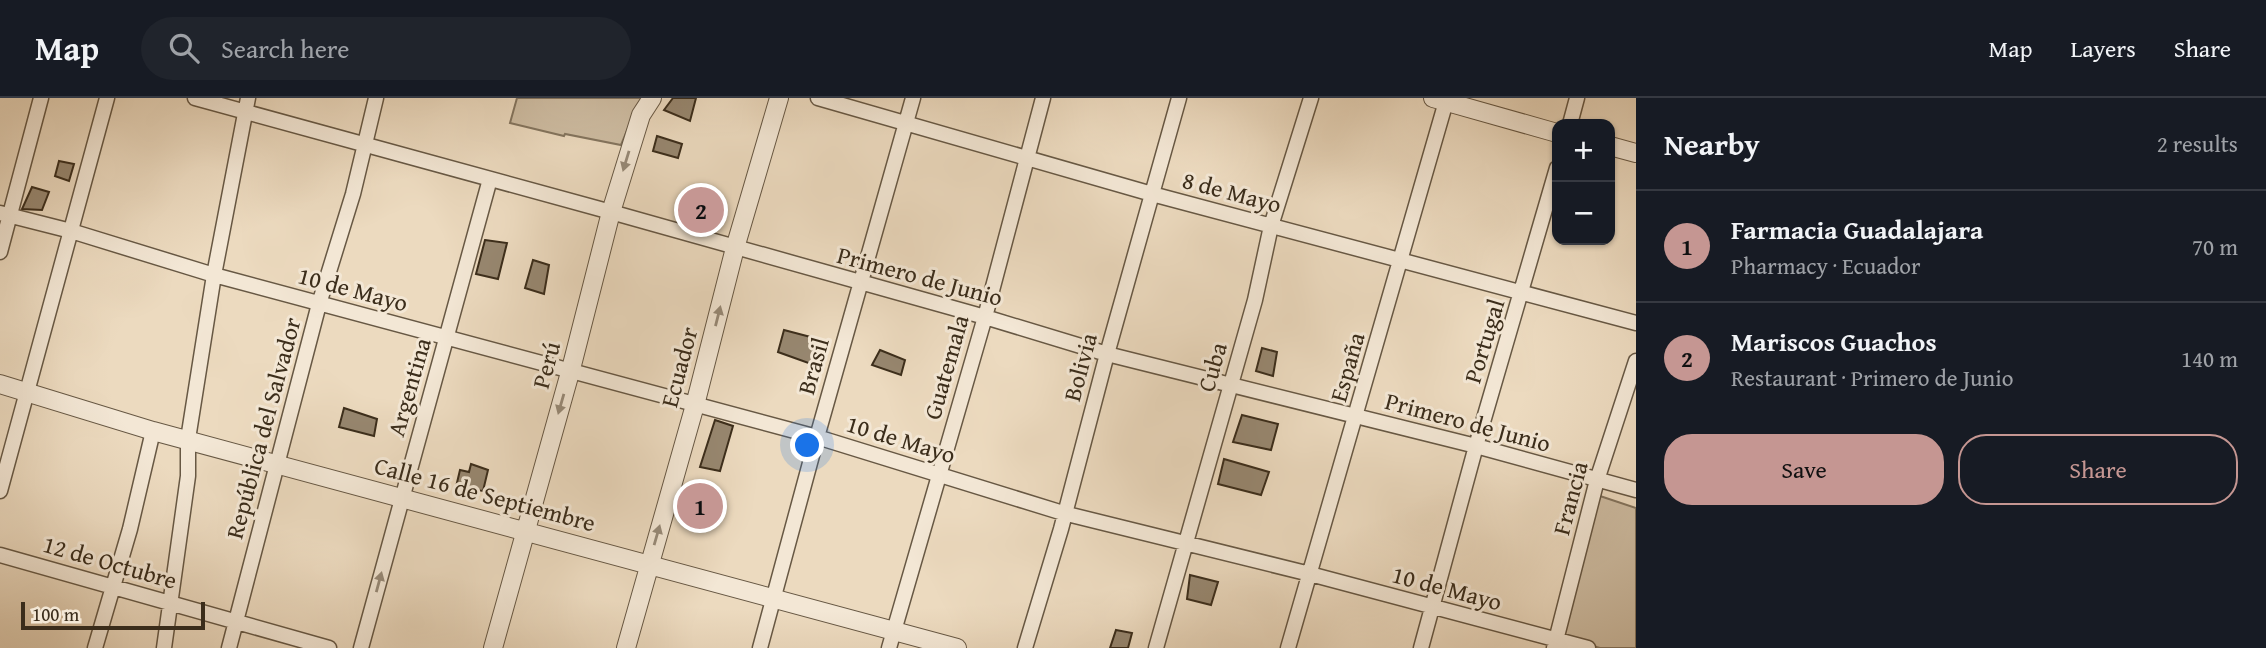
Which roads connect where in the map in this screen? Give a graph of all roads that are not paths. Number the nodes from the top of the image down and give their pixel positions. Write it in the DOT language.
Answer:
graph roads {
  1 [pos="41,98"];
  2 [pos="107,98"];
  3 [pos="195,98"];
  4 [pos="376,98"];
  5 [pos="652,98"];
  6 [pos="779,98"];
  7 [pos="818,98"];
  8 [pos="913,98"];
  9 [pos="1043,98"];
  10 [pos="1179,98"];
  11 [pos="1311,98"];
  12 [pos="1577,98"];
  13 [pos="1442,99"];
  14 [pos="246,105"];
  15 [pos="1571,119"];
  16 [pos="906,122"];
  17 [pos="1552,132"];
  18 [pos="365,144"];
  19 [pos="1615,147"];
  20 [pos="1636,153"];
  21 [pos="1026,157"];
  22 [pos="490,179"];
  23 [pos="1553,182"];
  24 [pos="1152,194"];
  25 [pos="611,212"];
  26 [pos="5,214"];
  27 [pos="1271,226"];
  28 [pos="71,231"];
  29 [pos="735,248"];
  30 [pos="0,252"];
  31 [pos="1400,261"];
  32 [pos="214,275"];
  33 [pos="860,283"];
  34 [pos="1521,294"];
  35 [pos="319,304"];
  36 [pos="985,317"];
  37 [pos="1636,323"];
  38 [pos="447,338"];
  39 [pos="1107,354"];
  40 [pos="1636,361"];
  41 [pos="571,369"];
  42 [pos="0,384"];
  43 [pos="1231,384"];
  44 [pos="27,393"];
  45 [pos="695,405"];
  46 [pos="1356,416"];
  47 [pos="153,430"];
  48 [pos="817,437"];
  49 [pos="188,439"];
  50 [pos="1476,446"];
  51 [pos="276,464"];
  52 [pos="940,474"];
  53 [pos="1597,480"];
  54 [pos="1636,490"];
  55 [pos="0,491"];
  56 [pos="402,496"];
  57 [pos="1063,513"];
  58 [pos="526,530"];
  59 [pos="1185,543"];
  60 [pos="0,555"];
  61 [pos="649,565"];
  62 [pos="1310,574"];
  63 [pos="111,587"];
  64 [pos="775,597"];
  65 [pos="170,603"];
  66 [pos="1432,608"];
  67 [pos="237,621"];
  68 [pos="894,630"];
  69 [pos="1555,644"];
  70 [pos="94,648"];
  71 [pos="164,648"];
  72 [pos="229,648"];
  73 [pos="328,648"];
  74 [pos="361,648"];
  75 [pos="493,648"];
  76 [pos="626,648"];
  77 [pos="760,648"];
  78 [pos="889,648"];
  79 [pos="957,648"];
  80 [pos="1025,648"];
  81 [pos="1156,648"];
  82 [pos="1288,648"];
  83 [pos="1421,648"];
  84 [pos="1588,648"];
  1 -- 26 [label="street"];
  2 -- 28 [label="street"];
  3 -- 14 [label="street, Primero de Junio"];
  4 -- 18 [label="street, República del Salvador"];
  5 -- 25 [label="street, Perú, one-way"];
  6 -- 29 [label="street, Ecuador"];
  7 -- 16 [label="street, 8 de Mayo"];
  8 -- 16 [label="street, Brasil"];
  9 -- 21 [label="street, Guatemala"];
  10 -- 24 [label="street, Bolivia"];
  11 -- 27 [label="street, Cuba"];
  12 -- 15 [label="street"];
  13 -- 17 [label="street"];
  13 -- 31 [label="street, España"];
  14 -- 18 [label="street, Primero de Junio"];
  14 -- 32 [label="street"];
  16 -- 21 [label="street, 8 de Mayo"];
  16 -- 33 [label="street, Brasil"];
  18 -- 22 [label="street, Primero de Junio"];
  18 -- 35 [label="street, República del Salvador"];
  19 -- 20 [label="street"];
  21 -- 24 [label="street, 8 de Mayo"];
  21 -- 36 [label="street, Guatemala"];
  22 -- 25 [label="street, Primero de Junio"];
  22 -- 38 [label="street, Argentina"];
  23 -- 34 [label="street, Portugal"];
  24 -- 27 [label="street, 8 de Mayo"];
  24 -- 39 [label="street, Bolivia"];
  25 -- 29 [label="street, Primero de Junio"];
  25 -- 41 [label="street, Perú"];
  26 -- 28 [label="street, 10 de Mayo"];
  26 -- 30 [label="street"];
  27 -- 31 [label="street, 8 de Mayo"];
  27 -- 43 [label="street, Cuba"];
  28 -- 32 [label="street, 10 de Mayo"];
  28 -- 44 [label="street"];
  29 -- 33 [label="street, Primero de Junio"];
  45 -- 29 [label="street, Ecuador, one-way"];
  31 -- 34 [label="street, 8 de Mayo"];
  31 -- 46 [label="street, España"];
  32 -- 35 [label="street, 10 de Mayo"];
  32 -- 49 [label="street"];
  33 -- 36 [label="street, Primero de Junio"];
  33 -- 48 [label="street, Brasil"];
  34 -- 37 [label="street, 8 de Mayo"];
  34 -- 50 [label="street, Portugal"];
  35 -- 38 [label="street, 10 de Mayo"];
  35 -- 51 [label="street, República del Salvador"];
  36 -- 39 [label="street, Primero de Junio"];
  36 -- 52 [label="street, Guatemala"];
  38 -- 41 [label="street, 10 de Mayo"];
  38 -- 56 [label="street, Argentina"];
  39 -- 43 [label="street, Primero de Junio"];
  39 -- 57 [label="street, Bolivia"];
  40 -- 53 [label="street, Francia"];
  41 -- 45 [label="street, 10 de Mayo"];
  41 -- 58 [label="street, Perú, one-way"];
  42 -- 44 [label="street, Calle 16 de Septiembre"];
  43 -- 46 [label="street, Primero de Junio"];
  43 -- 59 [label="street, Cuba"];
  44 -- 47 [label="street, Calle 16 de Septiembre"];
  44 -- 55 [label="street"];
  45 -- 48 [label="street, 10 de Mayo"];
  61 -- 45 [label="street, Ecuador, one-way"];
  46 -- 50 [label="street, Primero de Junio"];
  46 -- 62 [label="street, España"];
  47 -- 49 [label="street, Calle 16 de Septiembre"];
  47 -- 63 [label="street"];
  48 -- 52 [label="street, 10 de Mayo"];
  48 -- 64 [label="street, Brasil"];
  49 -- 51 [label="street, Calle 16 de Septiembre"];
  49 -- 65 [label="street"];
  50 -- 53 [label="street, Primero de Junio"];
  50 -- 66 [label="street, Portugal"];
  51 -- 56 [label="street, Calle 16 de Septiembre"];
  51 -- 67 [label="street, República del Salvador"];
  52 -- 57 [label="street, 10 de Mayo"];
  52 -- 68 [label="street, Guatemala"];
  53 -- 54 [label="street, Primero de Junio"];
  53 -- 69 [label="street, Francia"];
  56 -- 58 [label="street, Calle 16 de Septiembre"];
  74 -- 56 [label="street, Argentina, one-way"];
  57 -- 59 [label="street, 10 de Mayo"];
  57 -- 80 [label="street, Bolivia"];
  58 -- 61 [label="street, Calle 16 de Septiembre"];
  58 -- 75 [label="street, Perú"];
  59 -- 62 [label="street, 10 de Mayo"];
  59 -- 81 [label="street, Cuba"];
  60 -- 63 [label="street, 12 de Octubre"];
  61 -- 64 [label="street, Calle 16 de Septiembre"];
  61 -- 76 [label="street, Ecuador"];
  62 -- 66 [label="street, 10 de Mayo"];
  62 -- 82 [label="street, España"];
  63 -- 65 [label="street, 12 de Octubre"];
  63 -- 70 [label="street"];
  64 -- 68 [label="street, Calle 16 de Septiembre"];
  64 -- 77 [label="street, Brasil"];
  65 -- 67 [label="street, 12 de Octubre"];
  65 -- 71 [label="street"];
  66 -- 69 [label="street, 10 de Mayo"];
  66 -- 83 [label="street, Portugal"];
  67 -- 72 [label="street, República del Salvador"];
  67 -- 73 [label="street, 12 de Octubre"];
  68 -- 78 [label="street, Guatemala"];
  68 -- 79 [label="street, Calle 16 de Septiembre"];
  69 -- 84 [label="street, 10 de Mayo"];
}
